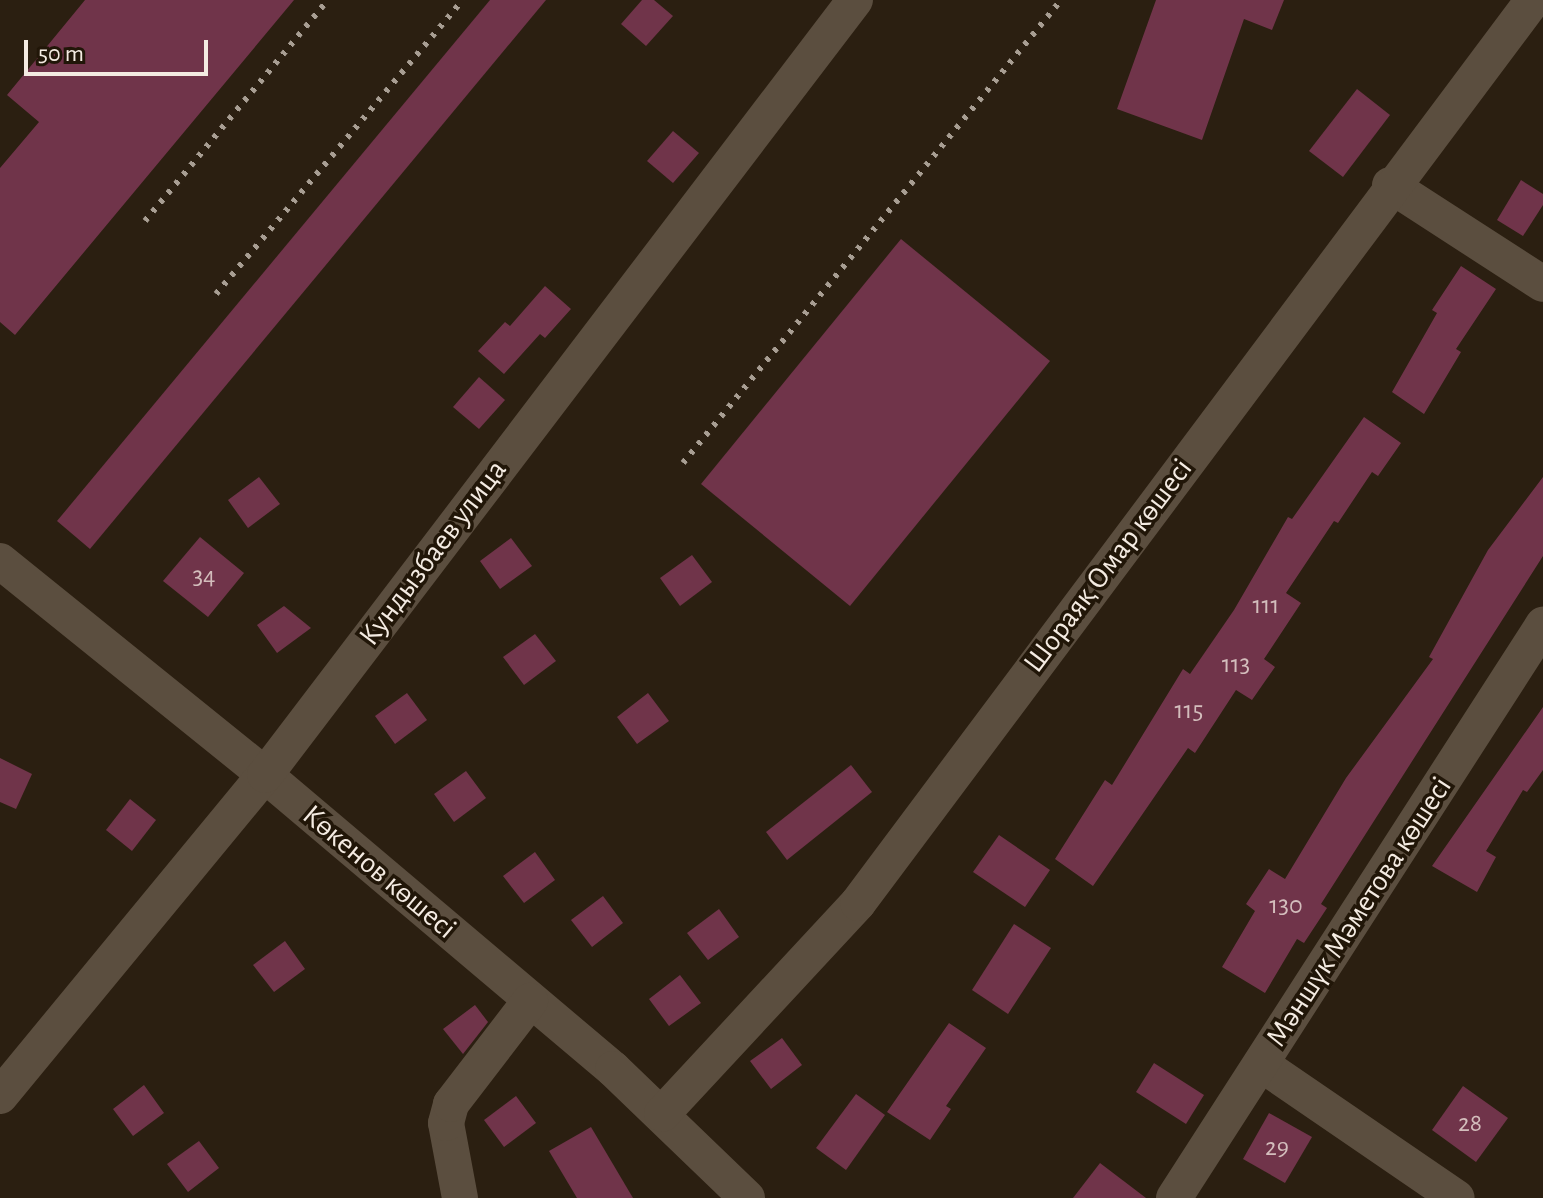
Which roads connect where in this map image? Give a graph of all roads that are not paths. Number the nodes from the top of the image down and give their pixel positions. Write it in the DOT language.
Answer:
graph roads {
  1 [pos="855,0"];
  2 [pos="1533,0"];
  3 [pos="1390,185"];
  4 [pos="1543,284"];
  5 [pos="0,561"];
  6 [pos="1543,625"];
  7 [pos="265,775"];
  8 [pos="530,1001"];
  9 [pos="1261,1064"];
  10 [pos="0,1096"];
  11 [pos="662,1114"];
  12 [pos="460,1198"];
  13 [pos="747,1198"];
  14 [pos="1174,1198"];
  15 [pos="1457,1198"];
  1 -- 7 [label="street, Кундызбаев улица"];
  2 -- 3 [label="street, Шораяқ Омар көшесі"];
  3 -- 4 [label="street"];
  3 -- 11 [label="street, Шораяқ Омар көшесі"];
  5 -- 7 [label="street, Көкенов көшесі"];
  6 -- 9 [label="street, Мәншүк Мәметова көшесі"];
  7 -- 8 [label="street, Көкенов көшесі"];
  7 -- 10 [label="street, Кундызбаев улица"];
  8 -- 11 [label="street, Көкенов көшесі"];
  8 -- 12 [label="street"];
  9 -- 14 [label="street, Мәншүк Мәметова көшесі"];
  9 -- 15 [label="street"];
  11 -- 13 [label="street, Көкенов көшесі"];
}
